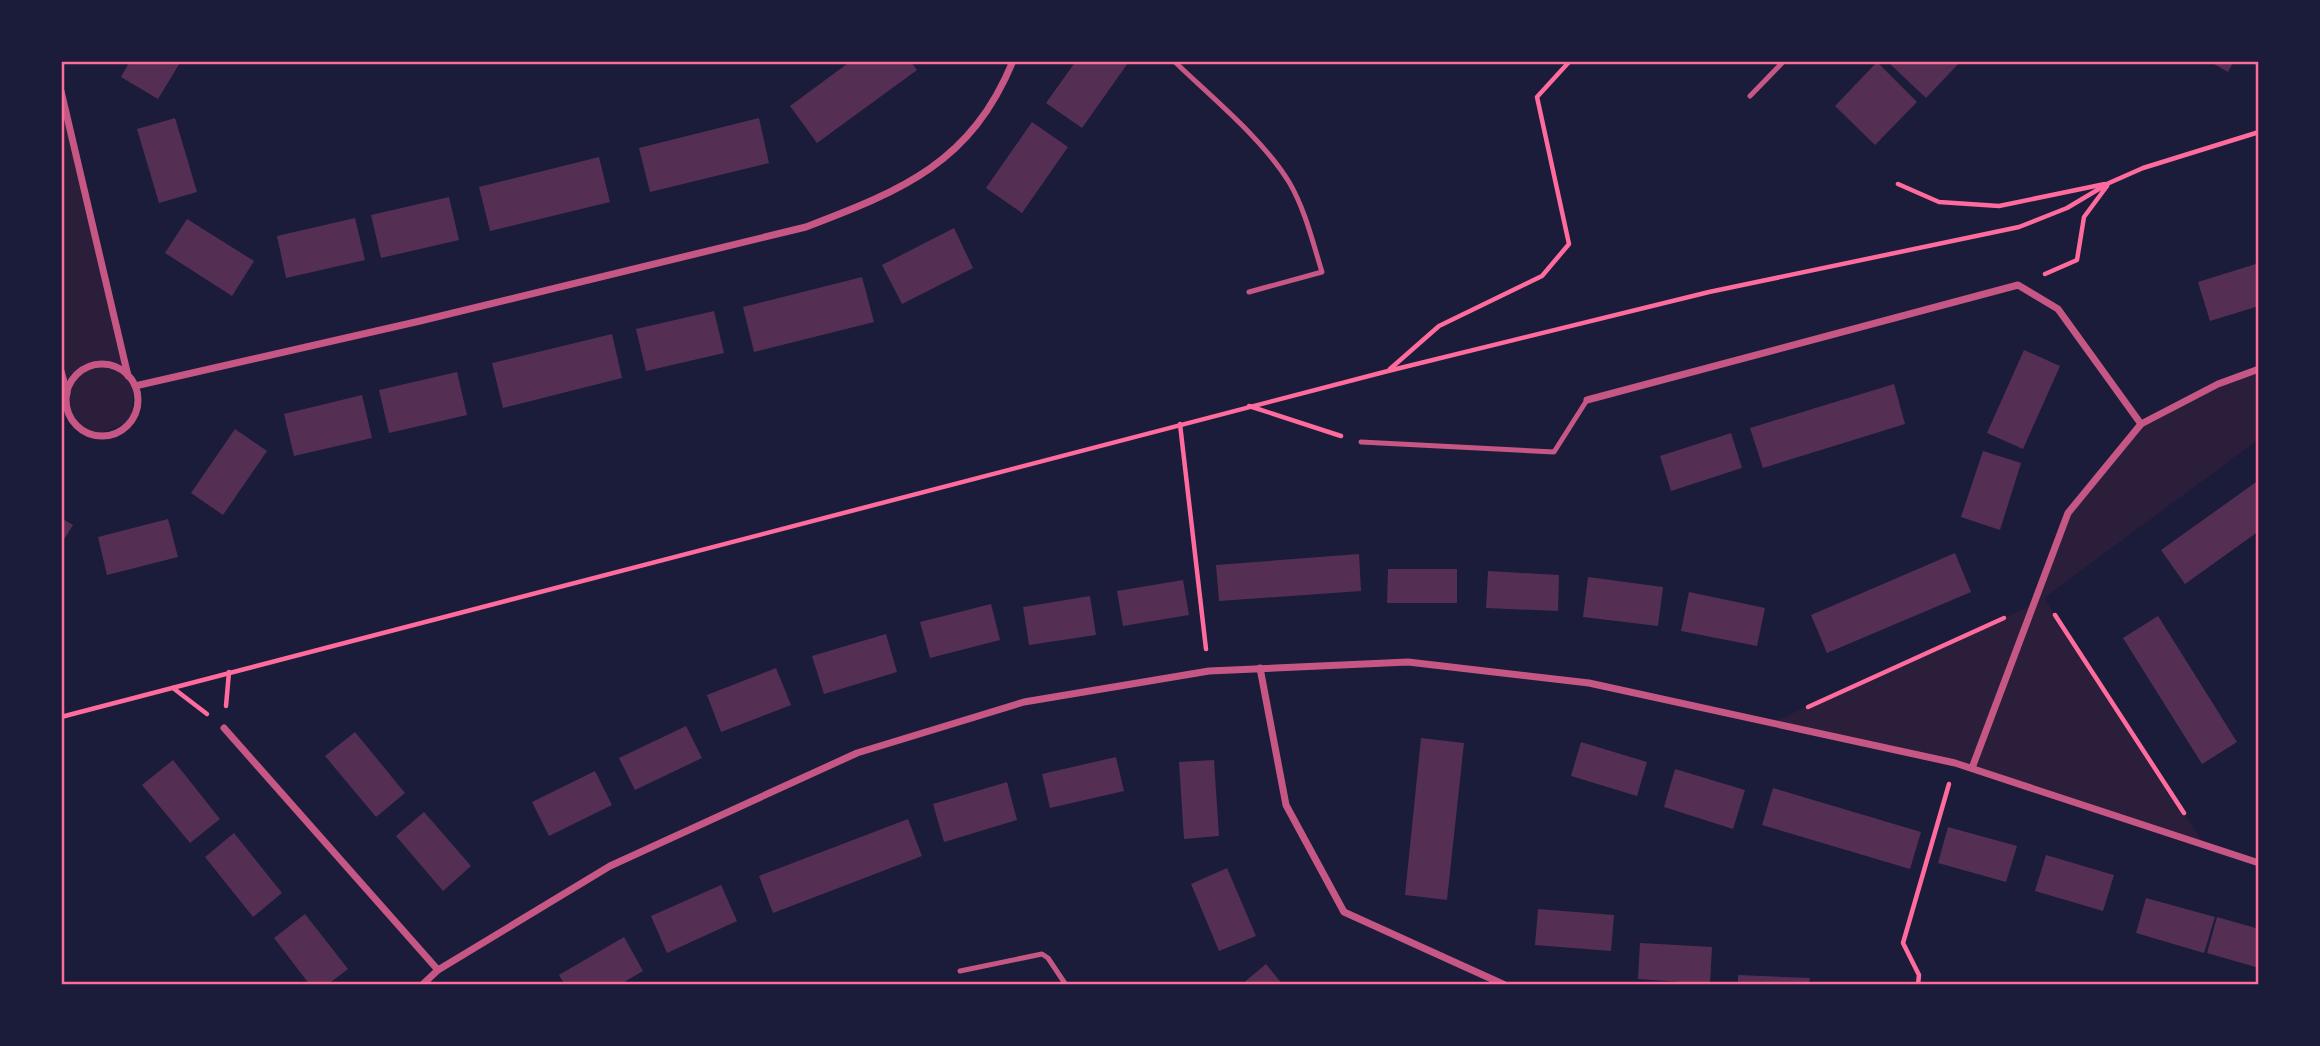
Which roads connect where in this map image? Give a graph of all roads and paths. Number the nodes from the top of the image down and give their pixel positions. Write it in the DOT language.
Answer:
graph roads {
  1 [pos="1013,61"];
  2 [pos="1174,61"];
  3 [pos="1784,61"];
  4 [pos="1569,62"];
  5 [pos="61,91"];
  6 [pos="1750,96"];
  7 [pos="2259,132"];
  8 [pos="2109,183"];
  9 [pos="1898,184"];
  10 [pos="2018,285"];
  11 [pos="1249,292"];
  12 [pos="2259,369"];
  13 [pos="61,371"];
  14 [pos="1388,371"];
  15 [pos="128,376"];
  16 [pos="135,386"];
  17 [pos="67,393"];
  18 [pos="1587,400"];
  19 [pos="1249,406"];
  20 [pos="64,407"];
  21 [pos="1180,424"];
  22 [pos="2141,424"];
  23 [pos="1361,442"];
  24 [pos="2039,590"];
  25 [pos="2034,605"];
  26 [pos="1260,668"];
  27 [pos="1209,671"];
  28 [pos="229,673"];
  29 [pos="173,688"];
  30 [pos="61,718"];
  31 [pos="1771,723"];
  32 [pos="224,728"];
  33 [pos="1955,763"];
  34 [pos="1972,768"];
  35 [pos="2205,845"];
  36 [pos="2259,863"];
  37 [pos="438,970"];
  38 [pos="960,971"];
  39 [pos="422,985"];
  40 [pos="1066,985"];
  41 [pos="1505,985"];
  42 [pos="1918,985"];
  1 -- 16 [label="street"];
  2 -- 11 [label="lane"];
  3 -- 6 [label="lane"];
  4 -- 14 [label="path"];
  5 -- 15 [label="street"];
  7 -- 8 [label="path"];
  8 -- 9 [label="path"];
  8 -- 10 [label="path"];
  8 -- 14 [label="path"];
  10 -- 18 [label="street"];
  10 -- 22 [label="street"];
  12 -- 22 [label="street"];
  13 -- 17 [label="street"];
  14 -- 19 [label="path"];
  15 -- 16 [label="street"];
  15 -- 17 [label="street"];
  16 -- 20 [label="street"];
  17 -- 20 [label="street"];
  18 -- 23 [label="lane"];
  19 -- 21 [label="path"];
  19 -- 23 [label="path"];
  21 -- 27 [label="path"];
  21 -- 28 [label="path"];
  22 -- 24 [label="street"];
  24 -- 25 [label="street"];
  24 -- 35 [label="path"];
  25 -- 31 [label="path"];
  25 -- 34 [label="street"];
  26 -- 27 [label="street"];
  26 -- 31 [label="street"];
  26 -- 41 [label="street"];
  27 -- 37 [label="street"];
  28 -- 29 [label="path"];
  28 -- 32 [label="path"];
  29 -- 30 [label="path"];
  29 -- 32 [label="path"];
  31 -- 33 [label="street"];
  32 -- 37 [label="street"];
  33 -- 34 [label="street"];
  33 -- 42 [label="path"];
  34 -- 35 [label="street"];
  35 -- 36 [label="street"];
  37 -- 39 [label="street"];
  38 -- 40 [label="lane"];
}
